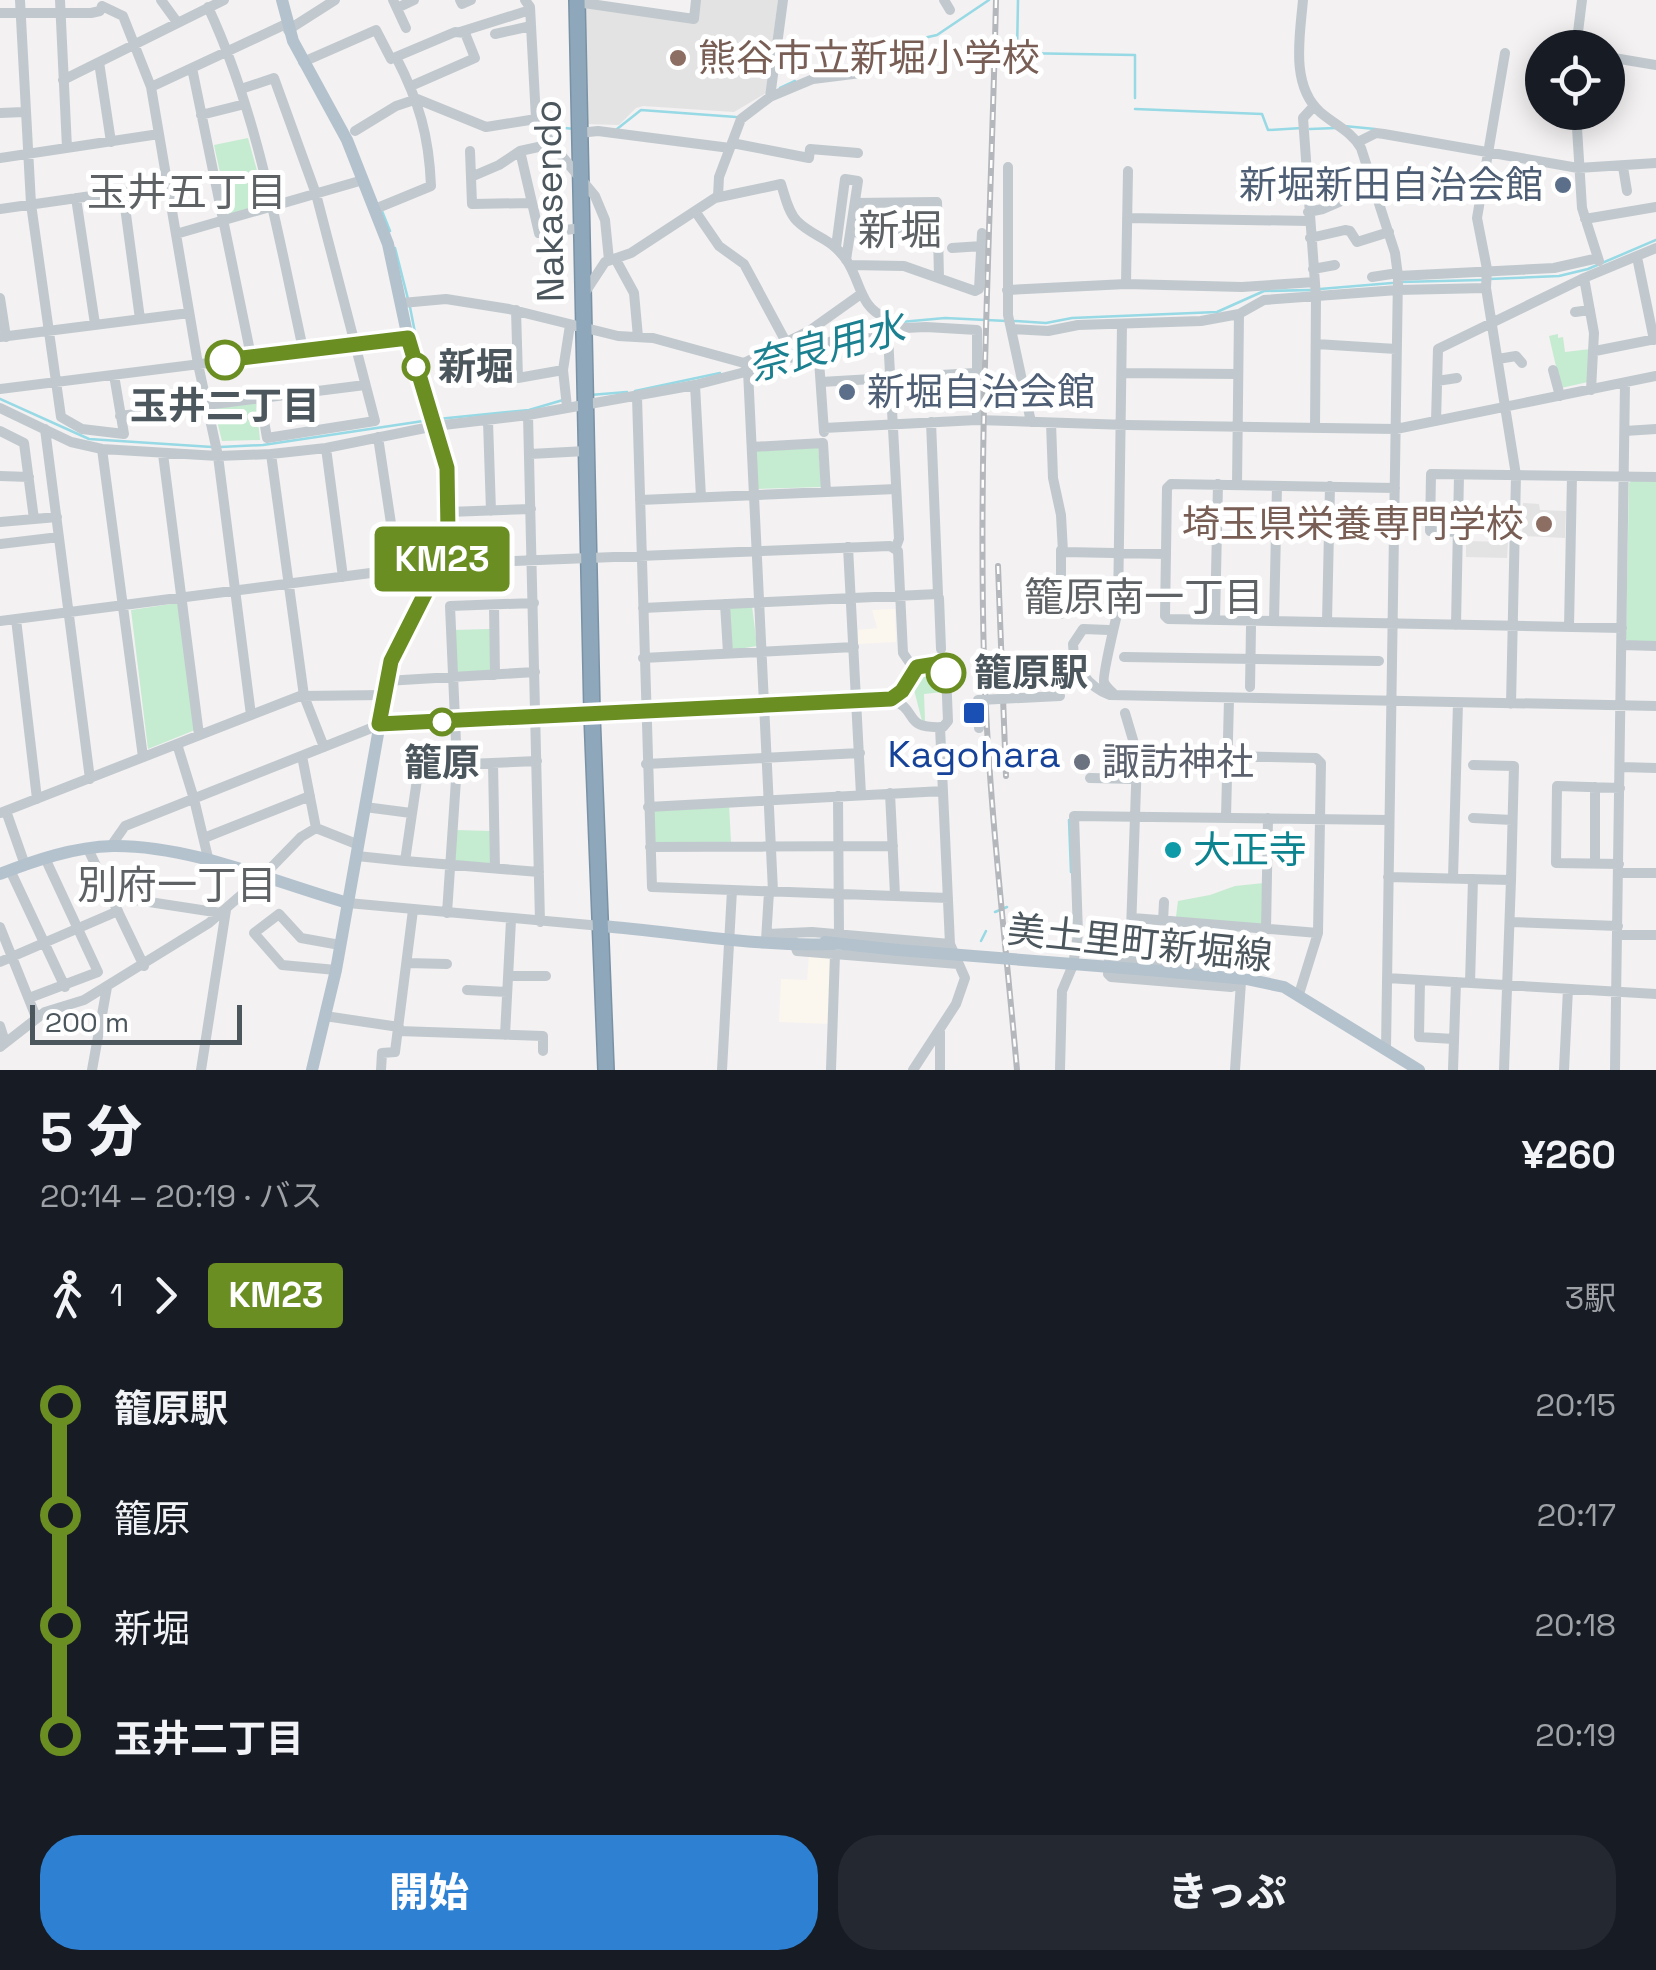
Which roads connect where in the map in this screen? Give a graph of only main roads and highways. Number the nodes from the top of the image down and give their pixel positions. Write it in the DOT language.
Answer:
graph roads {
  1 [pos="282,0"];
  2 [pos="577,1"];
  3 [pos="891,699"];
  4 [pos="592,714"];
  5 [pos="379,724"];
  6 [pos="5,872"];
  7 [pos="348,902"];
  8 [pos="601,926"];
  9 [pos="312,1070"];
  10 [pos="606,1070"];
  11 [pos="1419,1070"];
  1 -- 5 [label="main road"];
  2 -- 4 [label="highway, Nakasendo"];
  3 -- 4 [label="main road"];
  4 -- 5 [label="main road"];
  4 -- 8 [label="highway, Nakasendo"];
  5 -- 7 [label="main road"];
  6 -- 7 [label="main road"];
  7 -- 9 [label="main road"];
  8 -- 10 [label="highway, Nakasendo"];
  8 -- 11 [label="main road, 美土里町新堀線, bridge"];
}
